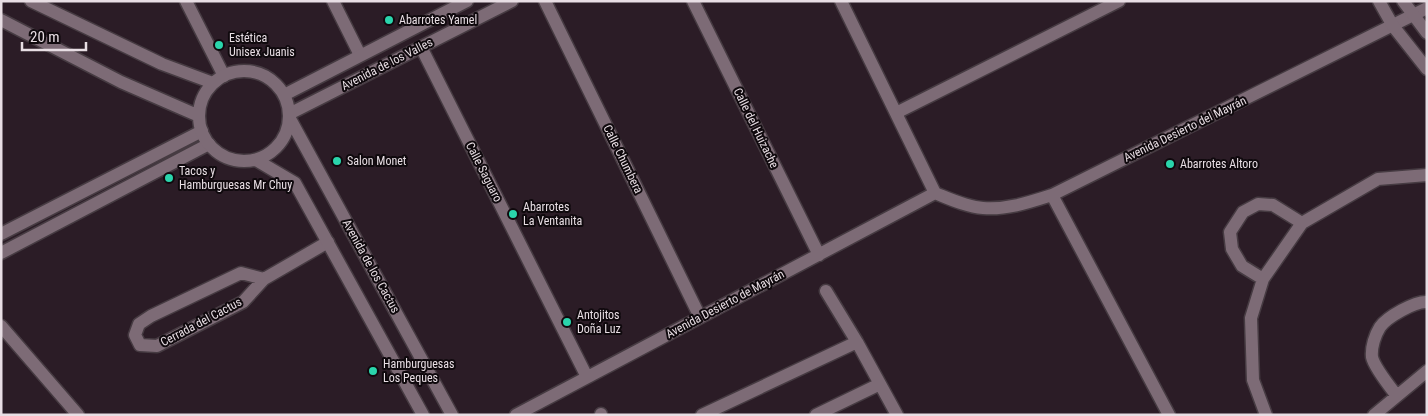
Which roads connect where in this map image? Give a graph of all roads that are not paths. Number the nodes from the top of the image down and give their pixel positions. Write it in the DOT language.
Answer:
graph roads {
  1 [pos="31,1"];
  2 [pos="186,1"];
  3 [pos="333,1"];
  4 [pos="467,1"];
  5 [pos="512,1"];
  6 [pos="545,1"];
  7 [pos="693,1"];
  8 [pos="841,1"];
  9 [pos="1119,1"];
  10 [pos="1379,1"];
  11 [pos="1403,1"];
  12 [pos="1427,8"];
  13 [pos="1412,16"];
  14 [pos="4,25"];
  15 [pos="1393,26"];
  16 [pos="1427,33"];
  17 [pos="421,47"];
  18 [pos="360,55"];
  19 [pos="1427,69"];
  20 [pos="219,80"];
  21 [pos="284,95"];
  22 [pos="896,114"];
  23 [pos="289,115"];
  24 [pos="199,116"];
  25 [pos="202,131"];
  26 [pos="209,144"];
  27 [pos="256,160"];
  28 [pos="1427,175"];
  29 [pos="935,194"];
  30 [pos="1052,195"];
  31 [pos="1302,223"];
  32 [pos="1,234"];
  33 [pos="328,242"];
  34 [pos="1,253"];
  35 [pos="819,255"];
  36 [pos="264,279"];
  37 [pos="1263,279"];
  38 [pos="826,291"];
  39 [pos="1427,302"];
  40 [pos="700,318"];
  41 [pos="1,326"];
  42 [pos="857,342"];
  43 [pos="1427,371"];
  44 [pos="587,377"];
  45 [pos="880,384"];
  46 [pos="1397,396"];
  47 [pos="78,415"];
  48 [pos="423,415"];
  49 [pos="452,415"];
  50 [pos="516,415"];
  51 [pos="702,415"];
  52 [pos="816,415"];
  53 [pos="897,415"];
  54 [pos="1169,415"];
  55 [pos="1266,415"];
  56 [pos="1374,415"];
  1 -- 20 [label="street"];
  2 -- 20 [label="street"];
  3 -- 18 [label="street"];
  4 -- 18 [label="street, Avenida de los Valles"];
  5 -- 17 [label="street, Avenida de los Valles"];
  6 -- 40 [label="street, Calle Chumbera"];
  7 -- 35 [label="street, Calle del Huizache"];
  8 -- 22 [label="street"];
  9 -- 22 [label="street"];
  10 -- 15 [label="street"];
  11 -- 13 [label="street"];
  12 -- 13 [label="street, Avenida Desierto del Mayrán"];
  13 -- 15 [label="street, Avenida Desierto del Mayrán"];
  13 -- 16 [label="street"];
  14 -- 24 [label="street"];
  15 -- 19 [label="street"];
  15 -- 30 [label="street, Avenida Desierto del Mayrán"];
  17 -- 23 [label="street, Avenida de los Valles"];
  17 -- 44 [label="street, Calle Saguaro"];
  18 -- 21 [label="street, Avenida de los Valles"];
  20 -- 21 [label="street"];
  20 -- 24 [label="street"];
  21 -- 23 [label="street"];
  22 -- 29 [label="street"];
  23 -- 27 [label="street"];
  23 -- 49 [label="street, Avenida de los Cactus"];
  24 -- 25 [label="street"];
  25 -- 26 [label="street"];
  25 -- 32 [label="street"];
  26 -- 27 [label="street"];
  26 -- 34 [label="street"];
  27 -- 33 [label="street"];
  28 -- 31 [label="street"];
  29 -- 30 [label="street, Avenida Desierto del Mayrán"];
  29 -- 35 [label="street, Avenida Desierto de Mayrán"];
  30 -- 54 [label="street"];
  31 -- 37 [label="street"];
  31 -- 37 [label="street"];
  33 -- 36 [label="street, Cerrada del Cactus"];
  33 -- 48 [label="street"];
  35 -- 40 [label="street, Avenida Desierto de Mayrán"];
  36 -- 36 [label="street, Cerrada del Cactus"];
  37 -- 55 [label="street"];
  38 -- 42 [label="street"];
  39 -- 46 [label="street"];
  40 -- 44 [label="street, Avenida Desierto de Mayrán"];
  41 -- 47 [label="street"];
  42 -- 45 [label="street"];
  42 -- 51 [label="street"];
  43 -- 46 [label="street"];
  44 -- 50 [label="street, Avenida Desierto de Mayrán"];
  45 -- 52 [label="street"];
  45 -- 53 [label="street"];
  46 -- 56 [label="street"];
}
